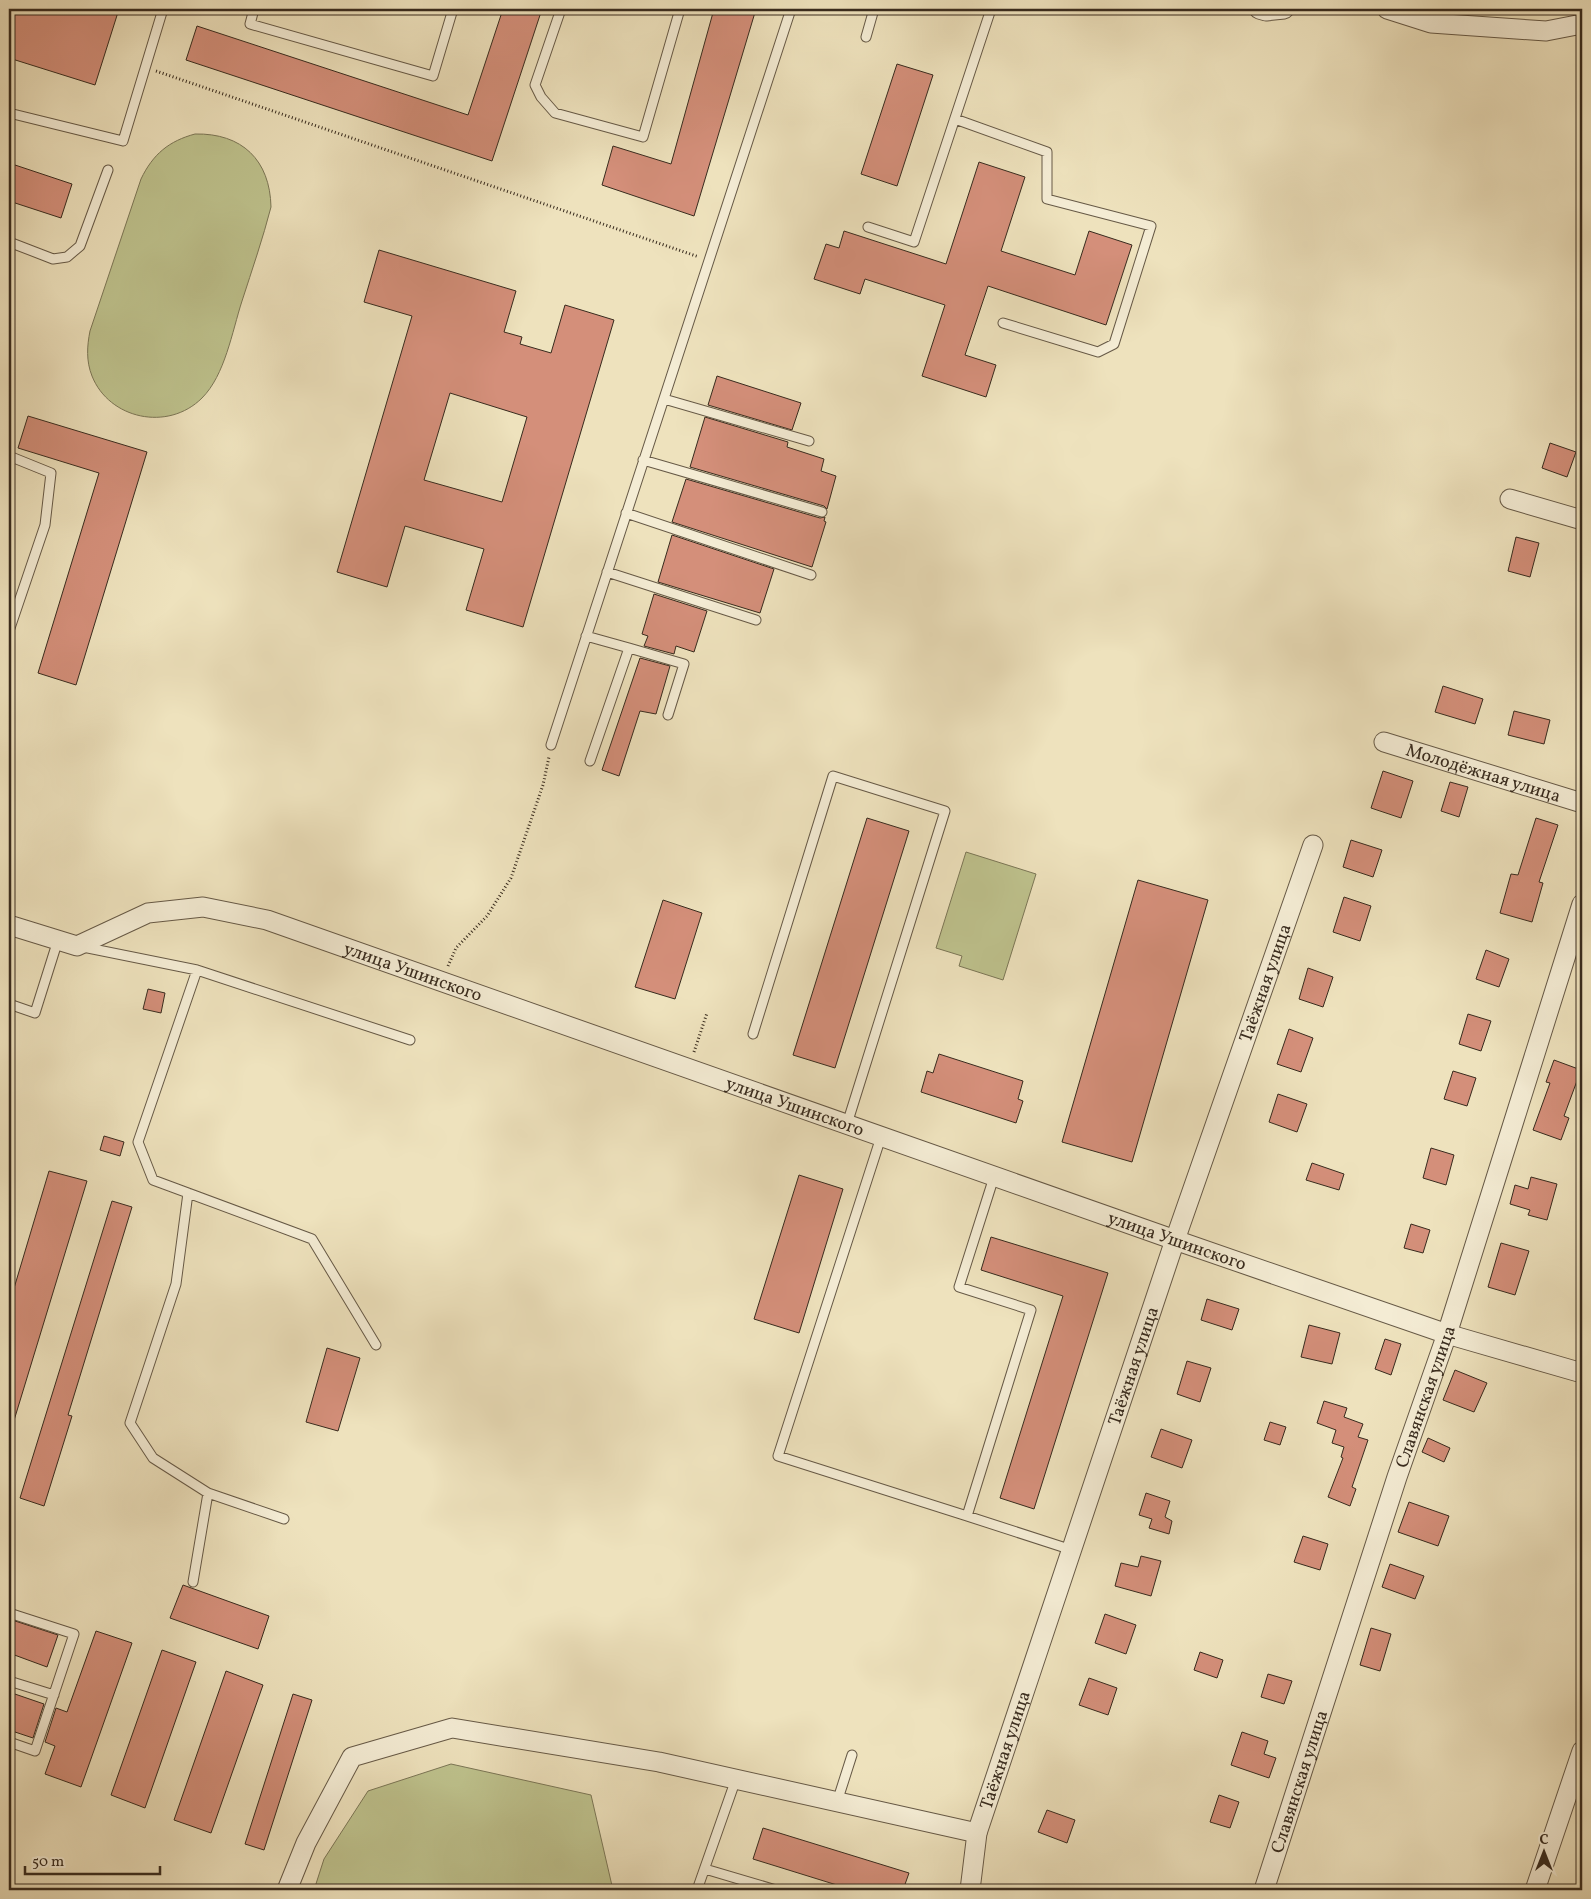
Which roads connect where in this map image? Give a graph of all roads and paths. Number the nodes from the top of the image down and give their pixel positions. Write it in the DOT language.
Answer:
graph roads {
  1 [pos="163,9"];
  2 [pos="254,9"];
  3 [pos="453,9"];
  4 [pos="561,9"];
  5 [pos="680,9"];
  6 [pos="790,9"];
  7 [pos="874,9"];
  8 [pos="991,9"];
  9 [pos="1259,9"];
  10 [pos="1284,9"];
  11 [pos="1386,9"];
  12 [pos="1582,24"];
  13 [pos="866,37"];
  14 [pos="145,68"];
  15 [pos="9,113"];
  16 [pos="955,119"];
  17 [pos="108,170"];
  18 [pos="868,227"];
  19 [pos="9,242"];
  20 [pos="709,260"];
  21 [pos="1003,323"];
  22 [pos="664,398"];
  23 [pos="809,441"];
  24 [pos="9,456"];
  25 [pos="644,460"];
  26 [pos="1510,500"];
  27 [pos="822,512"];
  28 [pos="626,513"];
  29 [pos="1582,520"];
  30 [pos="607,572"];
  31 [pos="811,575"];
  32 [pos="756,620"];
  33 [pos="9,631"];
  34 [pos="586,636"];
  35 [pos="628,648"];
  36 [pos="668,715"];
  37 [pos="1384,742"];
  38 [pos="551,745"];
  39 [pos="590,762"];
  40 [pos="1582,803"];
  41 [pos="1313,845"];
  42 [pos="1582,904"];
  43 [pos="9,925"];
  44 [pos="58,940"];
  45 [pos="78,946"];
  46 [pos="197,970"];
  47 [pos="441,983"];
  48 [pos="9,1004"];
  49 [pos="708,1013"];
  50 [pos="753,1034"];
  51 [pos="410,1040"];
  52 [pos="688,1069"];
  53 [pos="847,1124"];
  54 [pos="881,1137"];
  55 [pos="994,1177"];
  56 [pos="188,1193"];
  57 [pos="1176,1240"];
  58 [pos="1447,1334"];
  59 [pos="376,1345"];
  60 [pos="1582,1373"];
  61 [pos="208,1493"];
  62 [pos="967,1516"];
  63 [pos="284,1519"];
  64 [pos="1072,1550"];
  65 [pos="193,1582"];
  66 [pos="9,1613"];
  67 [pos="9,1681"];
  68 [pos="54,1695"];
  69 [pos="9,1742"];
  70 [pos="1582,1751"];
  71 [pos="852,1755"];
  72 [pos="736,1779"];
  73 [pos="837,1802"];
  74 [pos="977,1833"];
  75 [pos="705,1869"];
  76 [pos="287,1890"];
  77 [pos="697,1890"];
  78 [pos="776,1890"];
  79 [pos="970,1890"];
  80 [pos="1264,1890"];
  81 [pos="1535,1890"];
  1 -- 14 [label="lane"];
  2 -- 3 [label="lane"];
  4 -- 5 [label="lane"];
  6 -- 20 [label="lane"];
  7 -- 13 [label="lane"];
  8 -- 16 [label="lane"];
  9 -- 10 [label="street"];
  11 -- 12 [label="street"];
  14 -- 15 [label="lane"];
  14 -- 20 [label="path"];
  16 -- 18 [label="lane"];
  16 -- 21 [label="lane"];
  17 -- 19 [label="lane"];
  20 -- 22 [label="lane"];
  22 -- 23 [label="lane"];
  22 -- 25 [label="lane"];
  24 -- 33 [label="lane"];
  25 -- 27 [label="lane"];
  25 -- 28 [label="lane"];
  26 -- 29 [label="street"];
  28 -- 30 [label="lane"];
  28 -- 31 [label="lane"];
  30 -- 32 [label="lane"];
  30 -- 34 [label="lane"];
  34 -- 35 [label="lane"];
  34 -- 38 [label="lane"];
  35 -- 36 [label="lane"];
  35 -- 39 [label="lane"];
  37 -- 40 [label="street, Молодёжная улица"];
  38 -- 47 [label="path"];
  41 -- 57 [label="street, Таёжная улица"];
  42 -- 58 [label="street, Славянская улица"];
  43 -- 44 [label="street"];
  44 -- 45 [label="street"];
  44 -- 48 [label="lane"];
  45 -- 46 [label="lane"];
  45 -- 47 [label="street, улица Ушинского"];
  46 -- 51 [label="lane"];
  46 -- 56 [label="lane"];
  47 -- 52 [label="street, улица Ушинского"];
  49 -- 52 [label="path"];
  50 -- 53 [label="lane"];
  52 -- 53 [label="street, улица Ушинского"];
  53 -- 54 [label="street, улица Ушинского"];
  54 -- 55 [label="street, улица Ушинского"];
  54 -- 62 [label="lane"];
  55 -- 57 [label="street, улица Ушинского"];
  55 -- 62 [label="lane"];
  56 -- 59 [label="lane"];
  56 -- 61 [label="lane"];
  57 -- 58 [label="street, улица Ушинского"];
  57 -- 64 [label="street, Таёжная улица"];
  58 -- 60 [label="street, улица Ушинского"];
  58 -- 80 [label="street, Славянская улица"];
  61 -- 63 [label="lane"];
  61 -- 65 [label="lane"];
  62 -- 64 [label="lane"];
  64 -- 74 [label="street, Таёжная улица"];
  66 -- 68 [label="lane"];
  67 -- 68 [label="lane"];
  68 -- 69 [label="lane"];
  70 -- 81 [label="street"];
  71 -- 73 [label="lane"];
  72 -- 73 [label="street"];
  72 -- 75 [label="lane"];
  72 -- 76 [label="street"];
  73 -- 74 [label="street"];
  74 -- 79 [label="street, Таёжная улица"];
  75 -- 77 [label="lane"];
  75 -- 78 [label="lane"];
}
